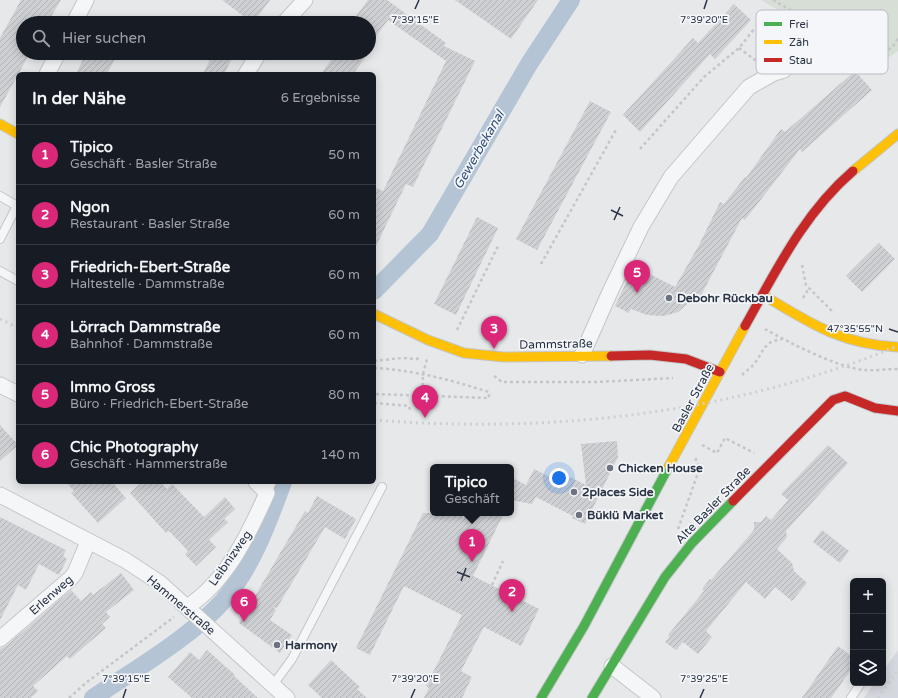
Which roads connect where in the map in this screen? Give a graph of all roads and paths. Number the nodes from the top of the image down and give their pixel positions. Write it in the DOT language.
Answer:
graph roads {
  1 [pos="86,0"];
  2 [pos="305,0"];
  3 [pos="773,0"];
  4 [pos="790,10"];
  5 [pos="78,16"];
  6 [pos="290,16"];
  7 [pos="755,28"];
  8 [pos="898,39"];
  9 [pos="739,48"];
  10 [pos="888,50"];
  11 [pos="756,58"];
  12 [pos="54,60"];
  13 [pos="255,60"];
  14 [pos="48,72"];
  15 [pos="247,72"];
  16 [pos="773,74"];
  17 [pos="0,124"];
  18 [pos="617,128"];
  19 [pos="16,131"];
  20 [pos="898,134"];
  21 [pos="640,149"];
  22 [pos="0,196"];
  23 [pos="16,204"];
  24 [pos="16,209"];
  25 [pos="0,239"];
  26 [pos="498,246"];
  27 [pos="541,264"];
  28 [pos="0,271"];
  29 [pos="16,280"];
  30 [pos="809,288"];
  31 [pos="763,295"];
  32 [pos="838,314"];
  33 [pos="377,316"];
  34 [pos="458,328"];
  35 [pos="898,347"];
  36 [pos="423,353"];
  37 [pos="428,355"];
  38 [pos="582,355"];
  39 [pos="376,361"];
  40 [pos="376,368"];
  41 [pos="898,369"];
  42 [pos="720,372"];
  43 [pos="423,374"];
  44 [pos="491,375"];
  45 [pos="676,378"];
  46 [pos="0,385"];
  47 [pos="16,393"];
  48 [pos="376,394"];
  49 [pos="423,396"];
  50 [pos="376,402"];
  51 [pos="410,410"];
  52 [pos="422,410"];
  53 [pos="898,411"];
  54 [pos="684,439"];
  55 [pos="744,446"];
  56 [pos="270,487"];
  57 [pos="382,487"];
  58 [pos="0,495"];
  59 [pos="677,532"];
  60 [pos="88,542"];
  61 [pos="503,561"];
  62 [pos="492,586"];
  63 [pos="190,610"];
  64 [pos="0,639"];
  65 [pos="612,666"];
  66 [pos="274,685"];
  67 [pos="859,686"];
  68 [pos="69,698"];
  69 [pos="287,698"];
  70 [pos="541,698"];
  71 [pos="592,698"];
  72 [pos="653,698"];
  73 [pos="851,698"];
  1 -- 5 [label="street"];
  2 -- 6 [label="street"];
  3 -- 4 [label="path"];
  7 -- 9 [label="path"];
  8 -- 10 [label="path"];
  9 -- 11 [label="path"];
  9 -- 21 [label="path"];
  12 -- 14 [label="street"];
  13 -- 15 [label="street"];
  16 -- 38 [label="street"];
  17 -- 19 [label="main road"];
  18 -- 27 [label="path"];
  20 -- 31 [label="main road, Basler Straße"];
  22 -- 23 [label="lane"];
  24 -- 25 [label="lane"];
  26 -- 34 [label="path"];
  28 -- 29 [label="lane"];
  30 -- 32 [label="path"];
  31 -- 35 [label="main road"];
  31 -- 42 [label="main road, Basler Straße"];
  33 -- 38 [label="main road, Dammstraße"];
  36 -- 39 [label="path"];
  37 -- 43 [label="path"];
  38 -- 42 [label="main road, Dammstraße"];
  40 -- 43 [label="path"];
  41 -- 42 [label="path"];
  42 -- 54 [label="main road, Basler Straße"];
  43 -- 49 [label="path"];
  43 -- 49 [label="path"];
  44 -- 45 [label="path"];
  46 -- 47 [label="street"];
  48 -- 49 [label="path"];
  49 -- 52 [label="path"];
  50 -- 51 [label="path"];
  53 -- 65 [label="main road, Alte Basler Straße"];
  54 -- 55 [label="path"];
  54 -- 59 [label="path"];
  54 -- 70 [label="main road, Basler Straße"];
  56 -- 63 [label="street, Leibnizweg"];
  57 -- 66 [label="lane"];
  58 -- 60 [label="street, Hammerstraße"];
  60 -- 63 [label="street, Hammerstraße"];
  60 -- 64 [label="street, Erlenweg"];
  61 -- 62 [label="path"];
  63 -- 66 [label="street, Hammerstraße"];
  63 -- 68 [label="path"];
  65 -- 71 [label="main road, Alte Basler Straße"];
  65 -- 72 [label="street"];
  66 -- 69 [label="street, Hammerstraße"];
  67 -- 73 [label="lane"];
}
